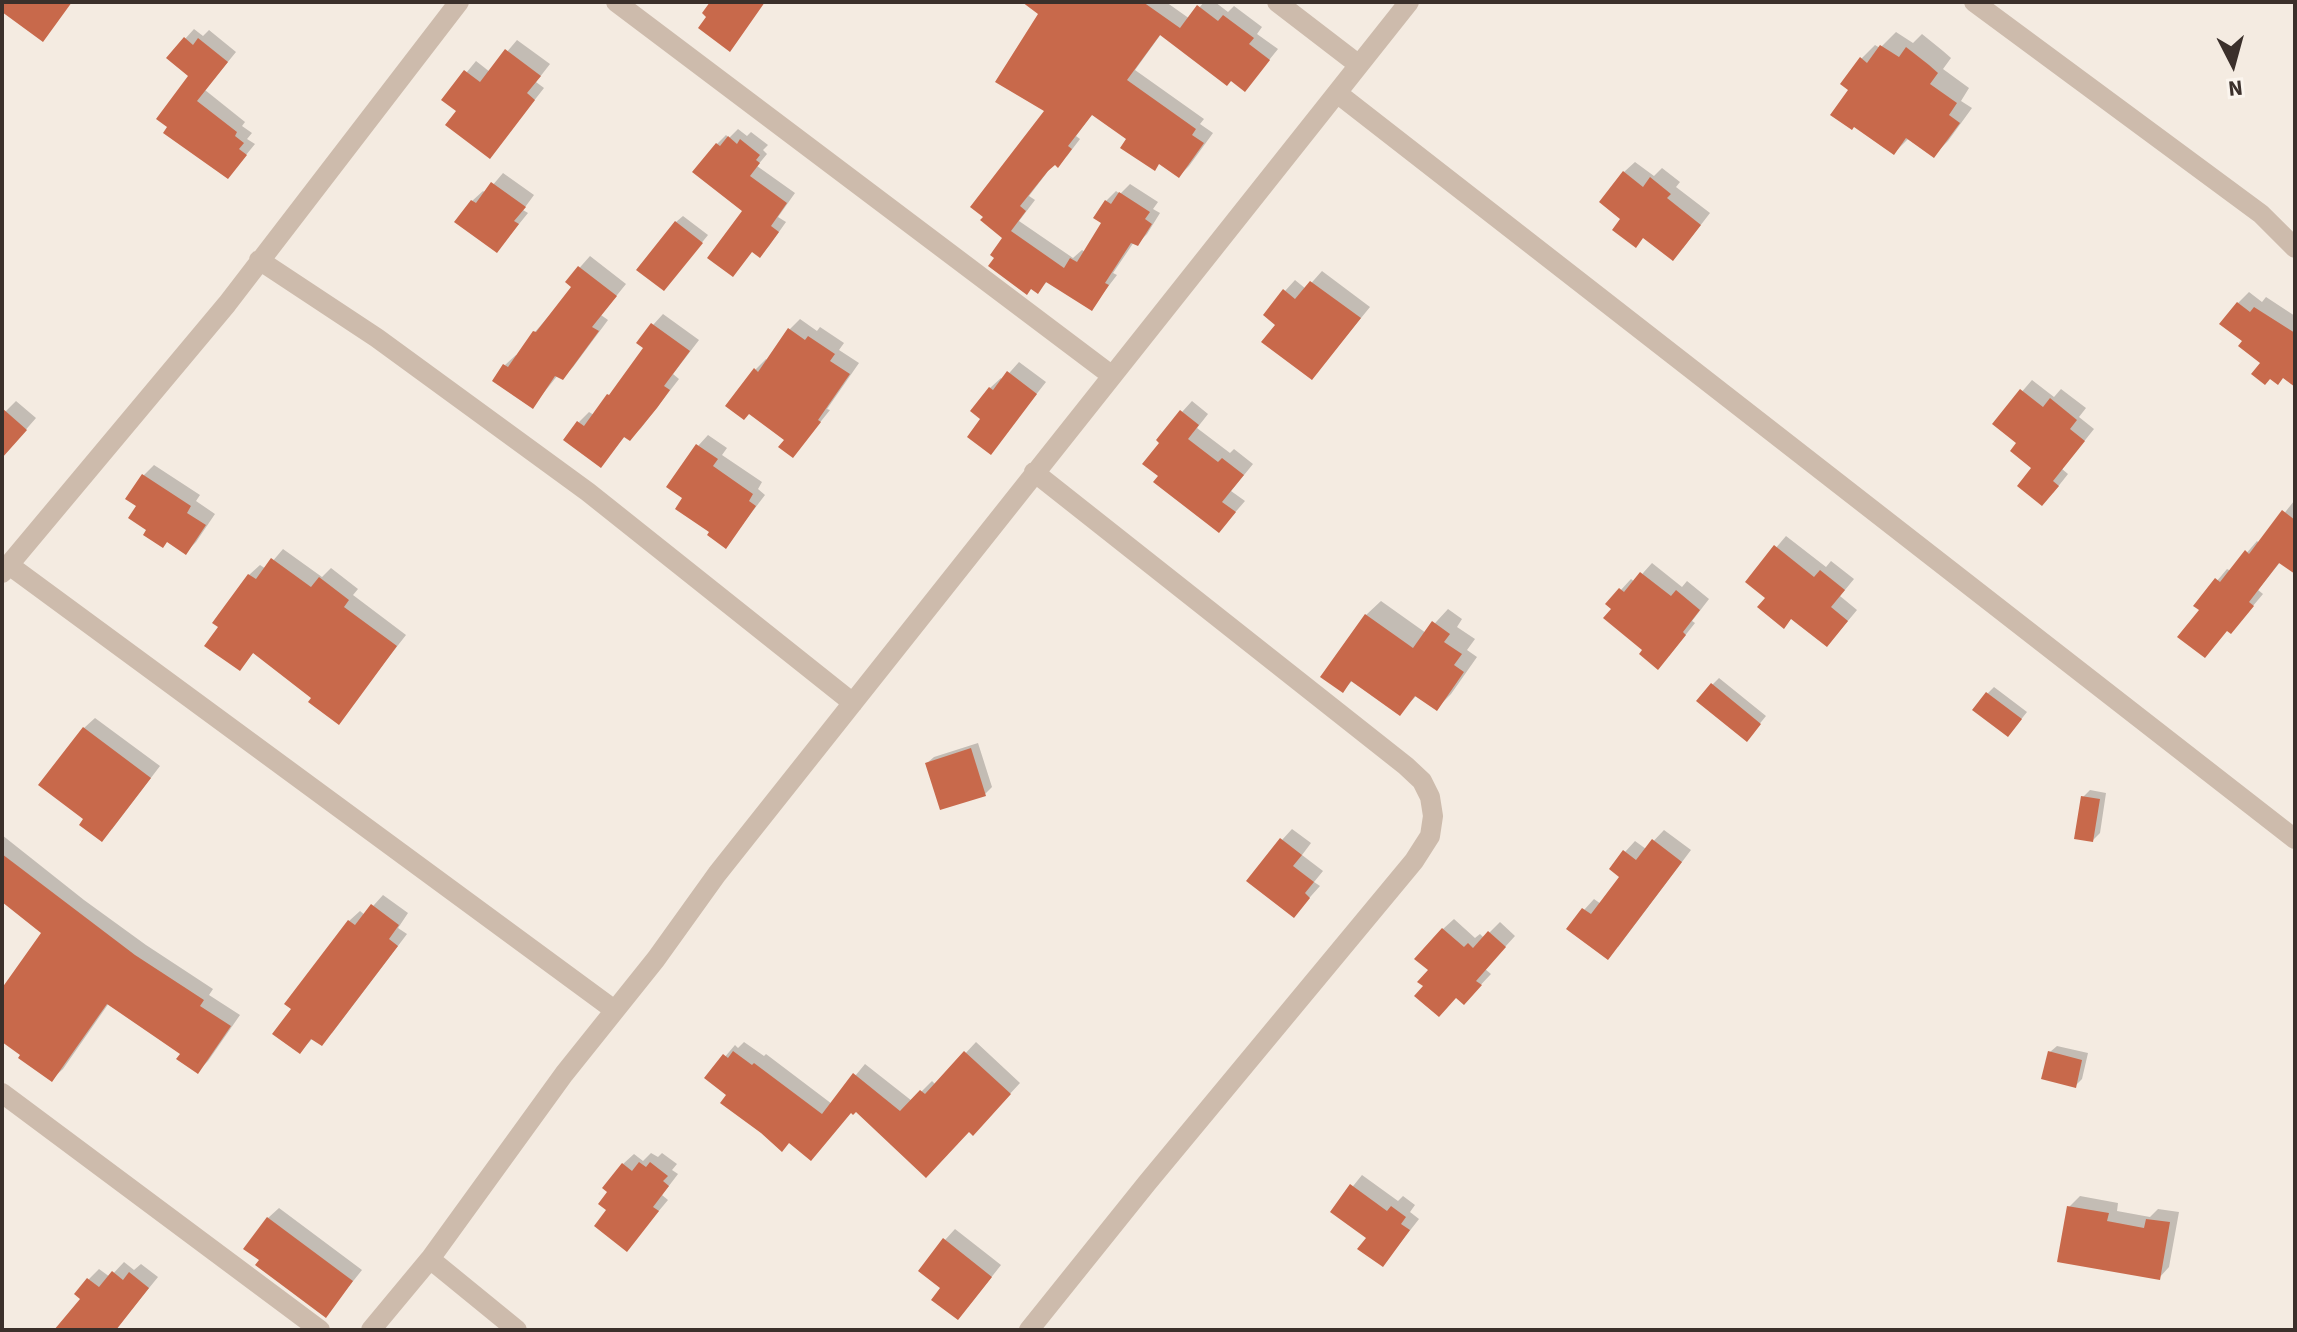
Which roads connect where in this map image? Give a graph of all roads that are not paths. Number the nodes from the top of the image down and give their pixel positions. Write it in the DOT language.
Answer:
graph roads {
  1 [pos="459,2"];
  2 [pos="616,2"];
  3 [pos="1277,2"];
  4 [pos="1409,2"];
  5 [pos="1974,2"];
  6 [pos="1359,65"];
  7 [pos="1337,93"];
  8 [pos="2295,248"];
  9 [pos="259,260"];
  10 [pos="1111,375"];
  11 [pos="1034,472"];
  12 [pos="5,569"];
  13 [pos="853,703"];
  14 [pos="2295,839"];
  15 [pos="613,1009"];
  16 [pos="2,1093"];
  17 [pos="430,1259"];
  18 [pos="320,1330"];
  19 [pos="371,1330"];
  20 [pos="517,1330"];
  21 [pos="1029,1330"];
  1 -- 9 [label="street"];
  2 -- 10 [label="street"];
  3 -- 6 [label="street"];
  4 -- 6 [label="street"];
  5 -- 8 [label="street"];
  6 -- 7 [label="street"];
  7 -- 10 [label="street"];
  7 -- 14 [label="street"];
  9 -- 12 [label="street"];
  9 -- 13 [label="street"];
  10 -- 11 [label="street"];
  11 -- 13 [label="street"];
  11 -- 21 [label="street"];
  12 -- 15 [label="street"];
  13 -- 15 [label="street"];
  15 -- 17 [label="street"];
  16 -- 18 [label="street"];
  17 -- 19 [label="street"];
  17 -- 20 [label="street"];
}
